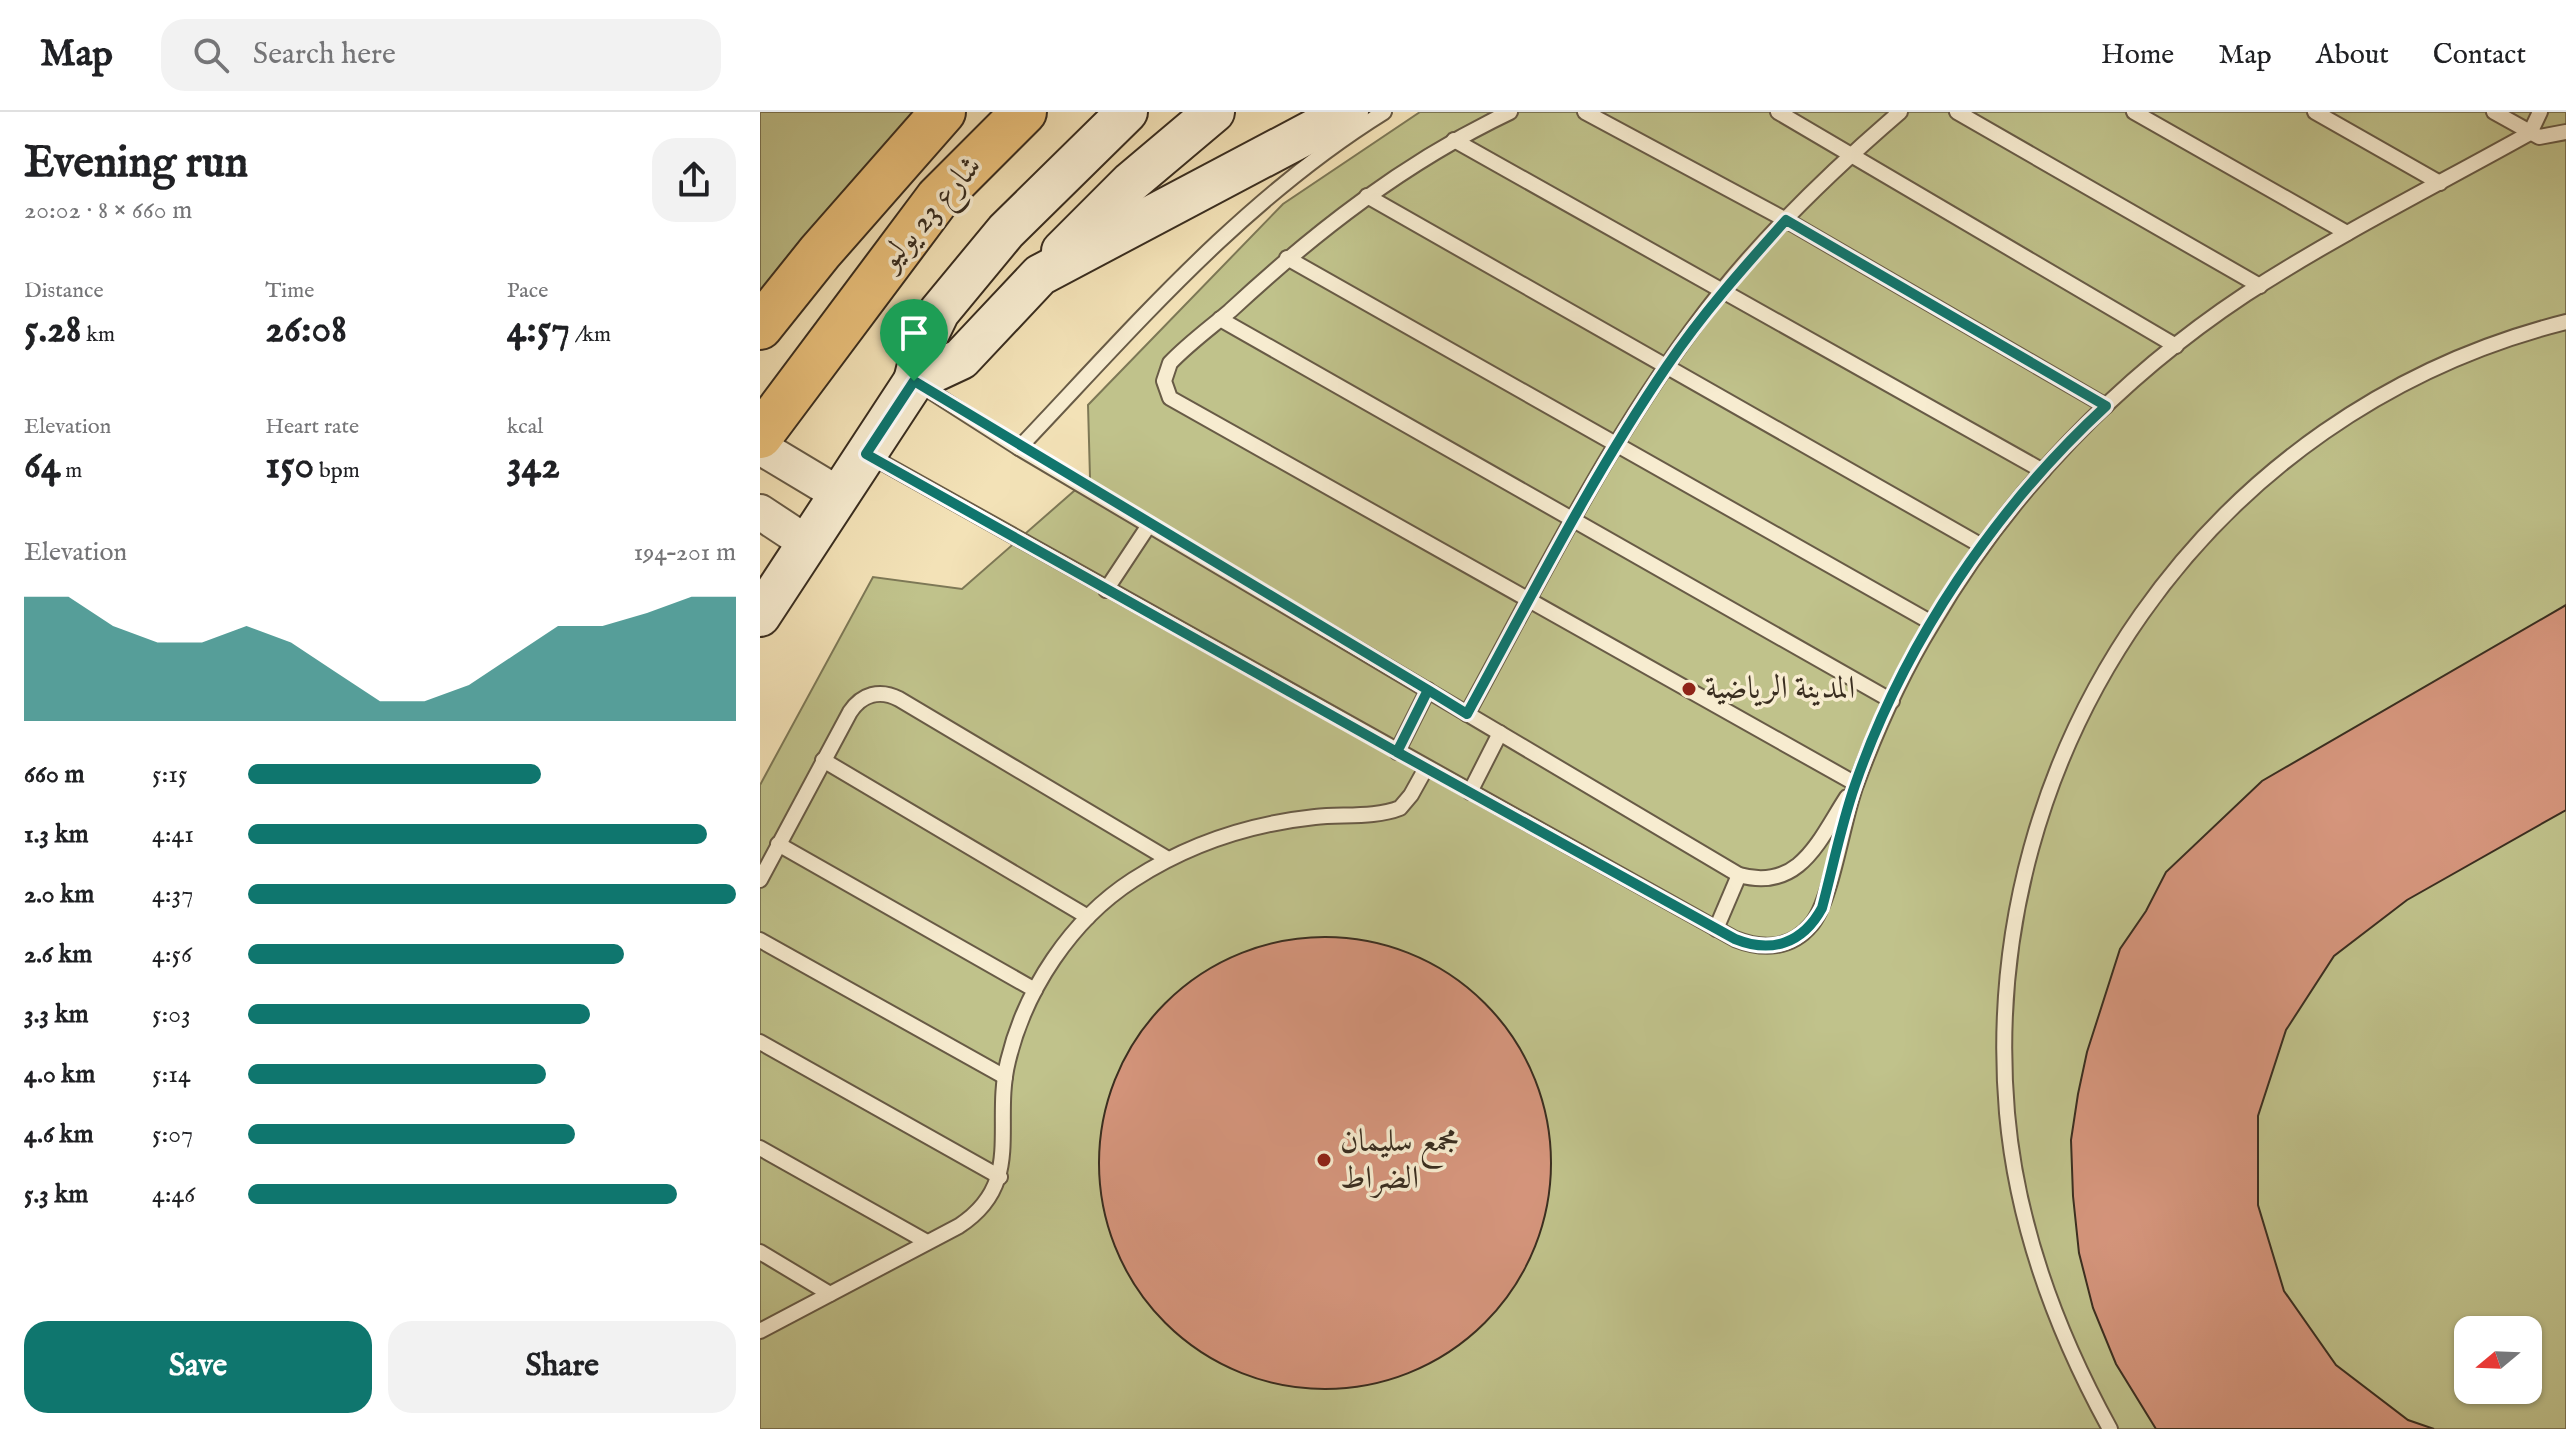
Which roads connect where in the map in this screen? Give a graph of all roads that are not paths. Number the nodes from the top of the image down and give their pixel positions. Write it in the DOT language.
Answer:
graph roads {
  1 [pos="943,112"];
  2 [pos="1024,112"];
  3 [pos="1127,112"];
  4 [pos="1214,112"];
  5 [pos="1348,112"];
  6 [pos="1384,112"];
  7 [pos="1510,112"];
  8 [pos="1585,112"];
  9 [pos="1778,112"];
  10 [pos="1900,112"];
  11 [pos="1957,112"];
  12 [pos="2134,112"];
  13 [pos="2315,112"];
  14 [pos="2494,112"];
  15 [pos="2540,112"];
  16 [pos="2566,132"];
  17 [pos="2530,133"];
  18 [pos="1454,140"];
  19 [pos="1851,154"];
  20 [pos="2440,183"];
  21 [pos="1367,196"];
  22 [pos="1786,220"];
  23 [pos="2347,233"];
  24 [pos="1287,258"];
  25 [pos="1040,275"];
  26 [pos="2260,286"];
  27 [pos="1721,292"];
  28 [pos="1220,319"];
  29 [pos="2566,322"];
  30 [pos="760,327"];
  31 [pos="2176,346"];
  32 [pos="1668,364"];
  33 [pos="914,381"];
  34 [pos="2106,406"];
  35 [pos="760,436"];
  36 [pos="1617,443"];
  37 [pos="760,447"];
  38 [pos="1019,448"];
  39 [pos="866,454"];
  40 [pos="2043,471"];
  41 [pos="840,495"];
  42 [pos="760,512"];
  43 [pos="1574,520"];
  44 [pos="1149,525"];
  45 [pos="807,543"];
  46 [pos="1982,546"];
  47 [pos="1106,590"];
  48 [pos="1529,601"];
  49 [pos="760,616"];
  50 [pos="1932,623"];
  51 [pos="1428,690"];
  52 [pos="1892,701"];
  53 [pos="1467,714"];
  54 [pos="1500,733"];
  55 [pos="1397,752"];
  56 [pos="823,760"];
  57 [pos="1426,768"];
  58 [pos="1856,784"];
  59 [pos="1470,792"];
  60 [pos="778,844"];
  61 [pos="1168,859"];
  62 [pos="1739,875"];
  63 [pos="760,880"];
  64 [pos="1088,917"];
  65 [pos="1716,929"];
  66 [pos="760,940"];
  67 [pos="1035,990"];
  68 [pos="760,1042"];
  69 [pos="1005,1077"];
  70 [pos="760,1148"];
  71 [pos="1000,1177"];
  72 [pos="927,1242"];
  73 [pos="760,1252"];
  74 [pos="830,1294"];
  75 [pos="760,1331"];
  76 [pos="2110,1429"];
  1 -- 30 [label="main road, شارع 23 يوليو"];
  2 -- 35 [label="main road, شارع 23 يوليو"];
  3 -- 33 [label="main road"];
  4 -- 25 [label="main road"];
  5 -- 25 [label="main road"];
  6 -- 38 [label="lane"];
  7 -- 18 [label="lane"];
  8 -- 22 [label="lane"];
  9 -- 19 [label="lane"];
  10 -- 19 [label="lane"];
  11 -- 26 [label="lane"];
  12 -- 23 [label="lane"];
  13 -- 20 [label="lane"];
  14 -- 17 [label="lane"];
  15 -- 17 [label="lane"];
  16 -- 17 [label="lane"];
  17 -- 20 [label="lane"];
  18 -- 21 [label="lane"];
  18 -- 27 [label="lane"];
  19 -- 22 [label="lane"];
  19 -- 31 [label="lane"];
  20 -- 23 [label="lane"];
  21 -- 24 [label="lane"];
  21 -- 32 [label="lane"];
  22 -- 27 [label="lane"];
  22 -- 34 [label="lane"];
  23 -- 26 [label="lane"];
  24 -- 28 [label="lane"];
  24 -- 36 [label="lane"];
  25 -- 33 [label="main road"];
  26 -- 31 [label="lane"];
  27 -- 32 [label="lane"];
  27 -- 40 [label="lane"];
  28 -- 43 [label="lane"];
  28 -- 48 [label="lane"];
  29 -- 76 [label="lane"];
  31 -- 34 [label="lane"];
  32 -- 36 [label="lane"];
  32 -- 46 [label="lane"];
  33 -- 38 [label="lane"];
  33 -- 39 [label="main road"];
  34 -- 40 [label="lane"];
  36 -- 43 [label="lane"];
  36 -- 50 [label="lane"];
  37 -- 41 [label="street"];
  38 -- 44 [label="lane"];
  39 -- 41 [label="main road"];
  39 -- 47 [label="lane"];
  40 -- 46 [label="lane"];
  41 -- 45 [label="main road"];
  42 -- 45 [label="street"];
  43 -- 48 [label="lane"];
  43 -- 52 [label="lane"];
  44 -- 47 [label="lane"];
  44 -- 51 [label="lane"];
  45 -- 49 [label="main road"];
  46 -- 50 [label="lane"];
  47 -- 55 [label="lane"];
  48 -- 53 [label="lane"];
  48 -- 58 [label="lane"];
  50 -- 52 [label="lane"];
  51 -- 53 [label="lane"];
  51 -- 55 [label="lane"];
  52 -- 58 [label="lane"];
  53 -- 54 [label="lane"];
  54 -- 59 [label="lane"];
  54 -- 62 [label="lane"];
  55 -- 57 [label="lane"];
  56 -- 60 [label="lane"];
  56 -- 61 [label="lane"];
  56 -- 64 [label="lane"];
  57 -- 59 [label="lane"];
  57 -- 61 [label="lane"];
  58 -- 62 [label="lane"];
  58 -- 65 [label="lane"];
  59 -- 65 [label="lane"];
  60 -- 63 [label="lane"];
  60 -- 67 [label="lane"];
  61 -- 64 [label="lane"];
  62 -- 65 [label="lane"];
  64 -- 67 [label="lane"];
  66 -- 69 [label="lane"];
  67 -- 69 [label="lane"];
  68 -- 71 [label="lane"];
  69 -- 71 [label="lane"];
  70 -- 72 [label="lane"];
  71 -- 72 [label="lane"];
  72 -- 74 [label="lane"];
  73 -- 74 [label="lane"];
  74 -- 75 [label="lane"];
}
